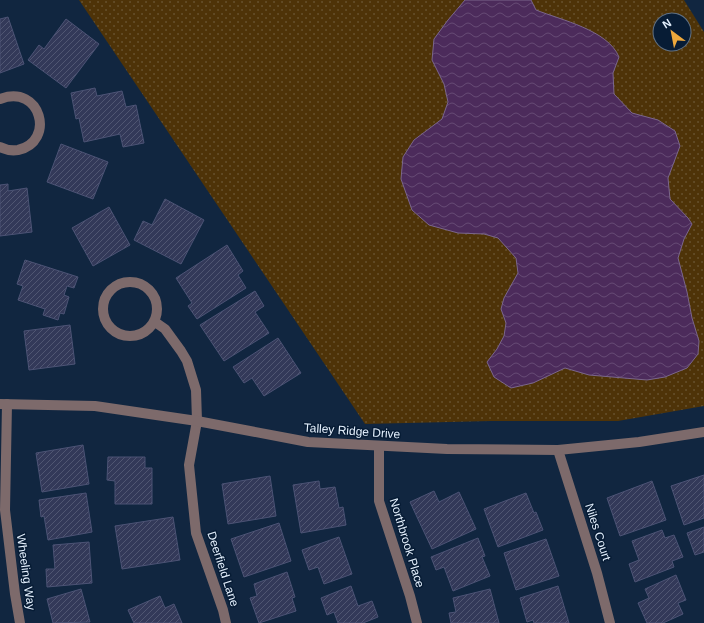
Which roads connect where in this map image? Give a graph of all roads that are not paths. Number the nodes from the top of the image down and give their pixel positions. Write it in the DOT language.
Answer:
graph roads {
  1 [pos="0,99"];
  2 [pos="0,147"];
  3 [pos="155,322"];
  4 [pos="4,404"];
  5 [pos="198,422"];
  6 [pos="704,432"];
  7 [pos="379,446"];
  8 [pos="558,450"];
  9 [pos="5,546"];
  10 [pos="20,623"];
  11 [pos="226,623"];
  12 [pos="417,623"];
  13 [pos="610,623"];
  1 -- 2 [label="street"];
  3 -- 3 [label="street"];
  3 -- 5 [label="street, Deerfield Lane"];
  4 -- 5 [label="street, Talley Ridge Drive"];
  4 -- 9 [label="street, Wheeling Way"];
  5 -- 7 [label="street, Talley Ridge Drive"];
  5 -- 11 [label="street, Deerfield Lane"];
  6 -- 8 [label="street, Talley Ridge Drive"];
  7 -- 8 [label="street, Talley Ridge Drive"];
  7 -- 12 [label="street, Northbrook Place"];
  8 -- 13 [label="street, Niles Court"];
  9 -- 10 [label="street, Wheeling Way"];
}
